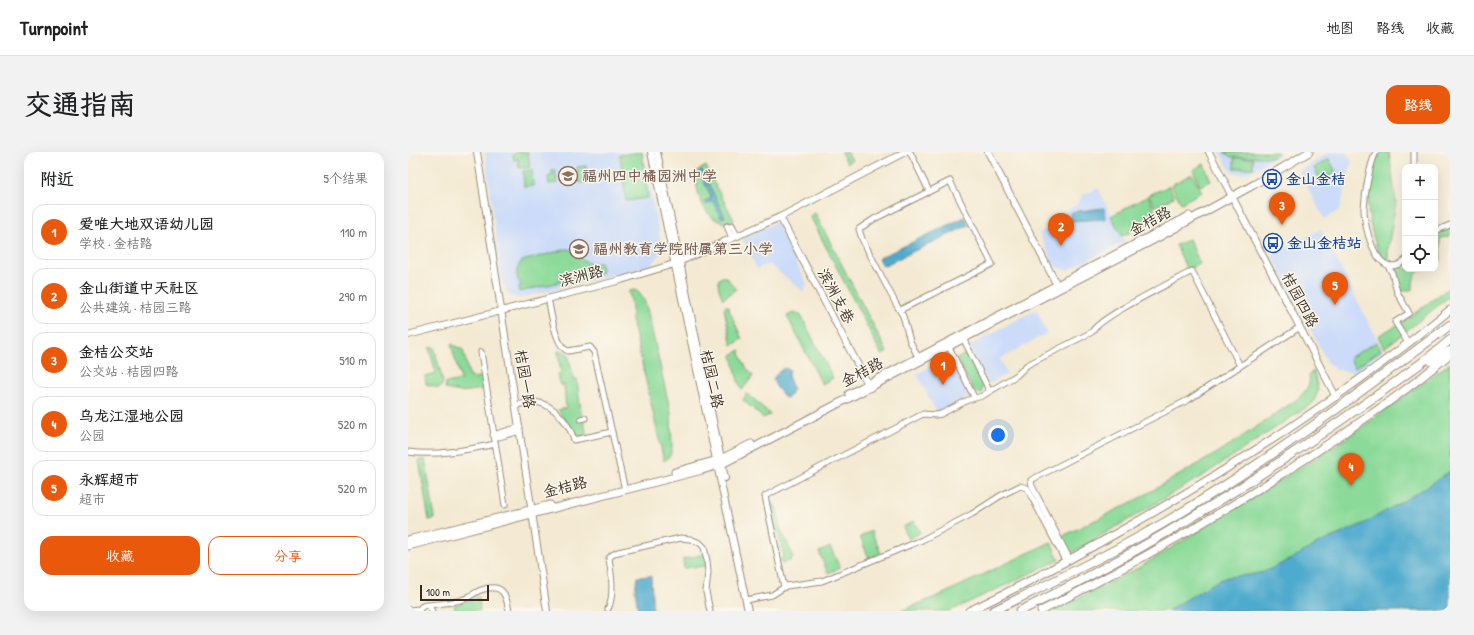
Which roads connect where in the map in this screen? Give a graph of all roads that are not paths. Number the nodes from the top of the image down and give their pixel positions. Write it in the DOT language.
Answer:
graph roads {
  1 [pos="477,152"];
  2 [pos="651,152"];
  3 [pos="657,152"];
  4 [pos="905,152"];
  5 [pos="910,152"];
  6 [pos="988,152"];
  7 [pos="1209,152"];
  8 [pos="1300,152"];
  9 [pos="1309,152"];
  10 [pos="1376,152"];
  11 [pos="1414,152"];
  12 [pos="1414,164"];
  13 [pos="929,192"];
  14 [pos="1231,195"];
  15 [pos="780,217"];
  16 [pos="1450,225"];
  17 [pos="729,226"];
  18 [pos="1438,230"];
  19 [pos="735,237"];
  20 [pos="1402,262"];
  21 [pos="677,263"];
  22 [pos="1388,266"];
  23 [pos="1058,287"];
  24 [pos="548,298"];
  25 [pos="501,310"];
  26 [pos="900,310"];
  27 [pos="1450,310"];
  28 [pos="1450,321"];
  29 [pos="1450,324"];
  30 [pos="1300,327"];
  31 [pos="408,335"];
  32 [pos="1436,335"];
  33 [pos="962,337"];
  34 [pos="1450,340"];
  35 [pos="1408,343"];
  36 [pos="948,344"];
  37 [pos="1450,351"];
  38 [pos="481,352"];
  39 [pos="1450,354"];
  40 [pos="919,359"];
  41 [pos="1240,366"];
  42 [pos="1404,376"];
  43 [pos="869,385"];
  44 [pos="989,390"];
  45 [pos="974,397"];
  46 [pos="1336,397"];
  47 [pos="516,405"];
  48 [pos="520,429"];
  49 [pos="612,432"];
  50 [pos="494,436"];
  51 [pos="495,444"];
  52 [pos="408,452"];
  53 [pos="719,462"];
  54 [pos="624,486"];
  55 [pos="504,505"];
  56 [pos="532,511"];
  57 [pos="408,540"];
  58 [pos="408,546"];
  59 [pos="1068,561"];
  60 [pos="784,587"];
  61 [pos="748,599"];
  62 [pos="427,605"];
  63 [pos="408,610"];
  64 [pos="420,610"];
  65 [pos="607,610"];
  66 [pos="432,611"];
  67 [pos="510,611"];
  68 [pos="548,611"];
  69 [pos="710,611"];
  70 [pos="748,611"];
  71 [pos="752,611"];
  72 [pos="969,611"];
  73 [pos="993,611"];
  74 [pos="1020,611"];
  75 [pos="1041,611"];
  1 -- 25 [label="street, 桔园一路"];
  2 -- 21 [label="street, 桔园二路"];
  3 -- 21 [label="street, 桔园二路"];
  4 -- 15 [label="street, 滨洲路"];
  5 -- 13 [label="street"];
  6 -- 23 [label="street"];
  7 -- 14 [label="street, 桔园四路"];
  8 -- 14 [label="main road, 金桔路"];
  9 -- 14 [label="main road"];
  10 -- 22 [label="street"];
  11 -- 12 [label="street"];
  13 -- 26 [label="street"];
  13 -- 26 [label="street"];
  14 -- 23 [label="main road, 金桔路"];
  14 -- 30 [label="street, 桔园四路"];
  15 -- 19 [label="street, 滨洲路"];
  15 -- 43 [label="street, 滨洲支巷"];
  16 -- 18 [label="street"];
  17 -- 19 [label="street"];
  19 -- 21 [label="street, 滨洲路"];
  20 -- 22 [label="street"];
  21 -- 24 [label="street, 滨洲路"];
  21 -- 53 [label="street, 桔园二路"];
  22 -- 35 [label="street"];
  23 -- 33 [label="main road, 金桔路"];
  24 -- 25 [label="street, 滨洲路"];
  24 -- 49 [label="street"];
  25 -- 31 [label="street, 滨洲路"];
  25 -- 47 [label="street, 桔园一路"];
  26 -- 40 [label="street"];
  27 -- 35 [label="main road"];
  28 -- 32 [label="highway"];
  29 -- 32 [label="highway"];
  30 -- 41 [label="street"];
  30 -- 46 [label="street, 桔园四路"];
  32 -- 73 [label="highway"];
  33 -- 36 [label="main road, 金桔路"];
  33 -- 44 [label="street"];
  34 -- 42 [label="highway"];
  35 -- 46 [label="main road"];
  36 -- 40 [label="main road, 金桔路"];
  36 -- 45 [label="street"];
  37 -- 42 [label="highway"];
  38 -- 50 [label="street"];
  39 -- 75 [label="main road"];
  40 -- 43 [label="main road, 金桔路"];
  41 -- 44 [label="street"];
  41 -- 59 [label="street"];
  42 -- 74 [label="highway"];
  43 -- 53 [label="main road, 金桔路"];
  44 -- 45 [label="street"];
  45 -- 60 [label="street"];
  46 -- 59 [label="main road"];
  47 -- 48 [label="street, 桔园一路"];
  47 -- 49 [label="street"];
  48 -- 50 [label="street"];
  48 -- 56 [label="street, 桔园一路"];
  49 -- 54 [label="street"];
  50 -- 51 [label="street"];
  51 -- 52 [label="street"];
  51 -- 55 [label="street"];
  53 -- 54 [label="main road, 金桔路"];
  53 -- 56 [label="main road"];
  53 -- 61 [label="street, 桔园二路"];
  54 -- 56 [label="main road, 金桔路"];
  56 -- 57 [label="main road, 金桔路"];
  56 -- 58 [label="main road"];
  56 -- 68 [label="street, 桔园一路"];
  59 -- 60 [label="street"];
  59 -- 72 [label="main road"];
  60 -- 61 [label="street"];
  61 -- 70 [label="street, 桔园二路"];
  61 -- 71 [label="street, 桔园二路"];
  62 -- 64 [label="street"];
  62 -- 66 [label="street"];
  62 -- 67 [label="street"];
  63 -- 64 [label="street"];
  65 -- 69 [label="street"];
}
